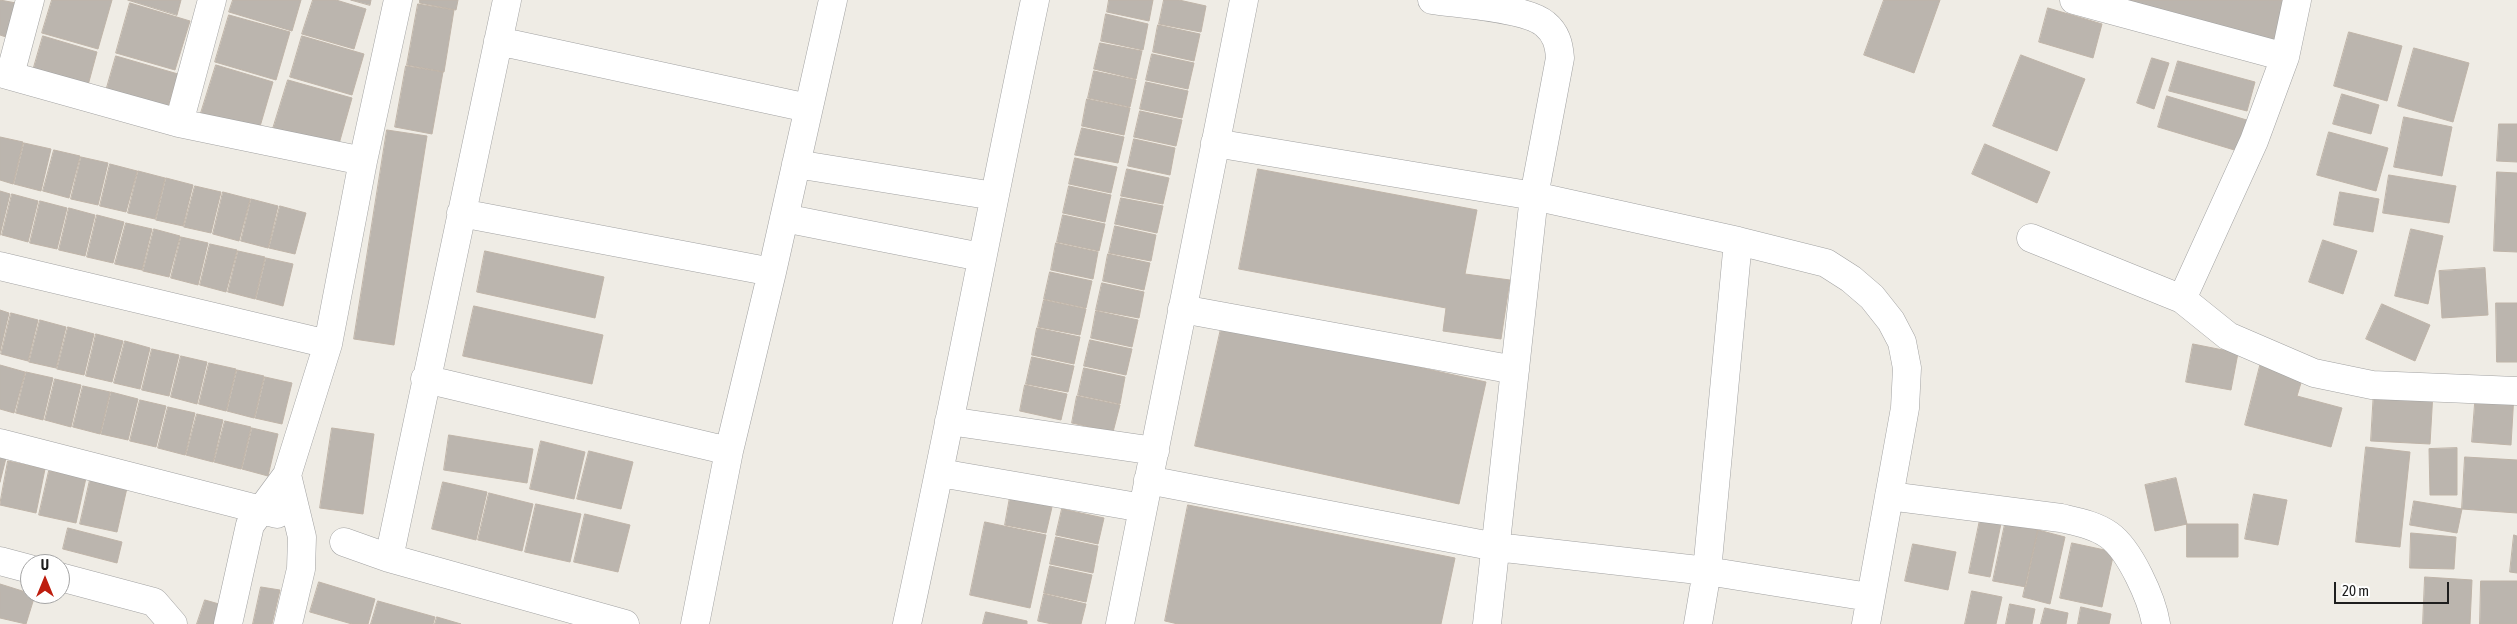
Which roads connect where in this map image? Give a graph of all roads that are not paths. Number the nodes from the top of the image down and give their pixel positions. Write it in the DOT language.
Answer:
graph roads {
  1 [pos="30,0"];
  2 [pos="212,0"];
  3 [pos="398,0"];
  4 [pos="506,0"];
  5 [pos="833,0"];
  6 [pos="1035,0"];
  7 [pos="1244,0"];
  8 [pos="1432,0"];
  9 [pos="2074,0"];
  10 [pos="2297,0"];
  11 [pos="498,41"];
  12 [pos="2285,57"];
  13 [pos="5,74"];
  14 [pos="808,108"];
  15 [pos="179,123"];
  16 [pos="1215,143"];
  17 [pos="363,162"];
  18 [pos="796,164"];
  19 [pos="994,196"];
  20 [pos="1534,196"];
  21 [pos="461,213"];
  22 [pos="784,218"];
  23 [pos="2031,238"];
  24 [pos="1738,241"];
  25 [pos="981,257"];
  26 [pos="0,266"];
  27 [pos="772,272"];
  28 [pos="2182,299"];
  29 [pos="1182,309"];
  30 [pos="328,344"];
  31 [pos="1515,370"];
  32 [pos="425,379"];
  33 [pos="2517,391"];
  34 [pos="949,422"];
  35 [pos="0,442"];
  36 [pos="729,451"];
  37 [pos="1154,451"];
  38 [pos="940,473"];
  39 [pos="287,475"];
  40 [pos="1148,480"];
  41 [pos="1889,496"];
  42 [pos="1143,508"];
  43 [pos="261,509"];
  44 [pos="299,521"];
  45 [pos="344,542"];
  46 [pos="1496,547"];
  47 [pos="388,558"];
  48 [pos="0,561"];
  49 [pos="20,566"];
  50 [pos="1707,571"];
  51 [pos="70,580"];
  52 [pos="1869,597"];
  53 [pos="173,624"];
  54 [pos="228,624"];
  55 [pos="288,624"];
  56 [pos="625,624"];
  57 [pos="696,624"];
  58 [pos="907,624"];
  59 [pos="1120,624"];
  60 [pos="1487,624"];
  61 [pos="1698,624"];
  62 [pos="1866,624"];
  63 [pos="2156,624"];
  1 -- 13 [label="street"];
  2 -- 15 [label="street"];
  3 -- 17 [label="street"];
  4 -- 11 [label="street"];
  5 -- 14 [label="street"];
  6 -- 19 [label="street"];
  7 -- 16 [label="street"];
  8 -- 20 [label="street"];
  9 -- 12 [label="street"];
  10 -- 12 [label="street"];
  11 -- 14 [label="street"];
  11 -- 21 [label="street"];
  12 -- 28 [label="street"];
  13 -- 15 [label="street"];
  14 -- 18 [label="street"];
  15 -- 17 [label="street"];
  16 -- 20 [label="street"];
  16 -- 29 [label="street"];
  17 -- 30 [label="street"];
  18 -- 19 [label="street"];
  18 -- 22 [label="street"];
  19 -- 25 [label="street"];
  20 -- 24 [label="street"];
  20 -- 31 [label="street"];
  21 -- 27 [label="street"];
  21 -- 32 [label="street"];
  22 -- 25 [label="street"];
  22 -- 27 [label="street"];
  23 -- 28 [label="street"];
  24 -- 41 [label="street"];
  24 -- 50 [label="street"];
  25 -- 34 [label="street"];
  26 -- 30 [label="street"];
  27 -- 36 [label="street"];
  28 -- 33 [label="street"];
  29 -- 31 [label="street"];
  29 -- 37 [label="street"];
  30 -- 39 [label="street"];
  31 -- 46 [label="street"];
  32 -- 36 [label="street"];
  32 -- 47 [label="street"];
  34 -- 37 [label="street"];
  34 -- 38 [label="street"];
  35 -- 43 [label="street"];
  36 -- 57 [label="street"];
  37 -- 40 [label="street"];
  38 -- 42 [label="street"];
  38 -- 58 [label="street"];
  39 -- 43 [label="street"];
  39 -- 44 [label="street"];
  40 -- 42 [label="street"];
  40 -- 46 [label="street"];
  41 -- 52 [label="street"];
  41 -- 63 [label="street"];
  42 -- 59 [label="street"];
  43 -- 44 [label="street"];
  43 -- 54 [label="street"];
  44 -- 55 [label="street"];
  45 -- 47 [label="street"];
  46 -- 50 [label="street"];
  46 -- 60 [label="street"];
  47 -- 56 [label="street"];
  48 -- 49 [label="street"];
  50 -- 52 [label="street"];
  50 -- 61 [label="street"];
  51 -- 53 [label="street"];
  52 -- 62 [label="street"];
}
